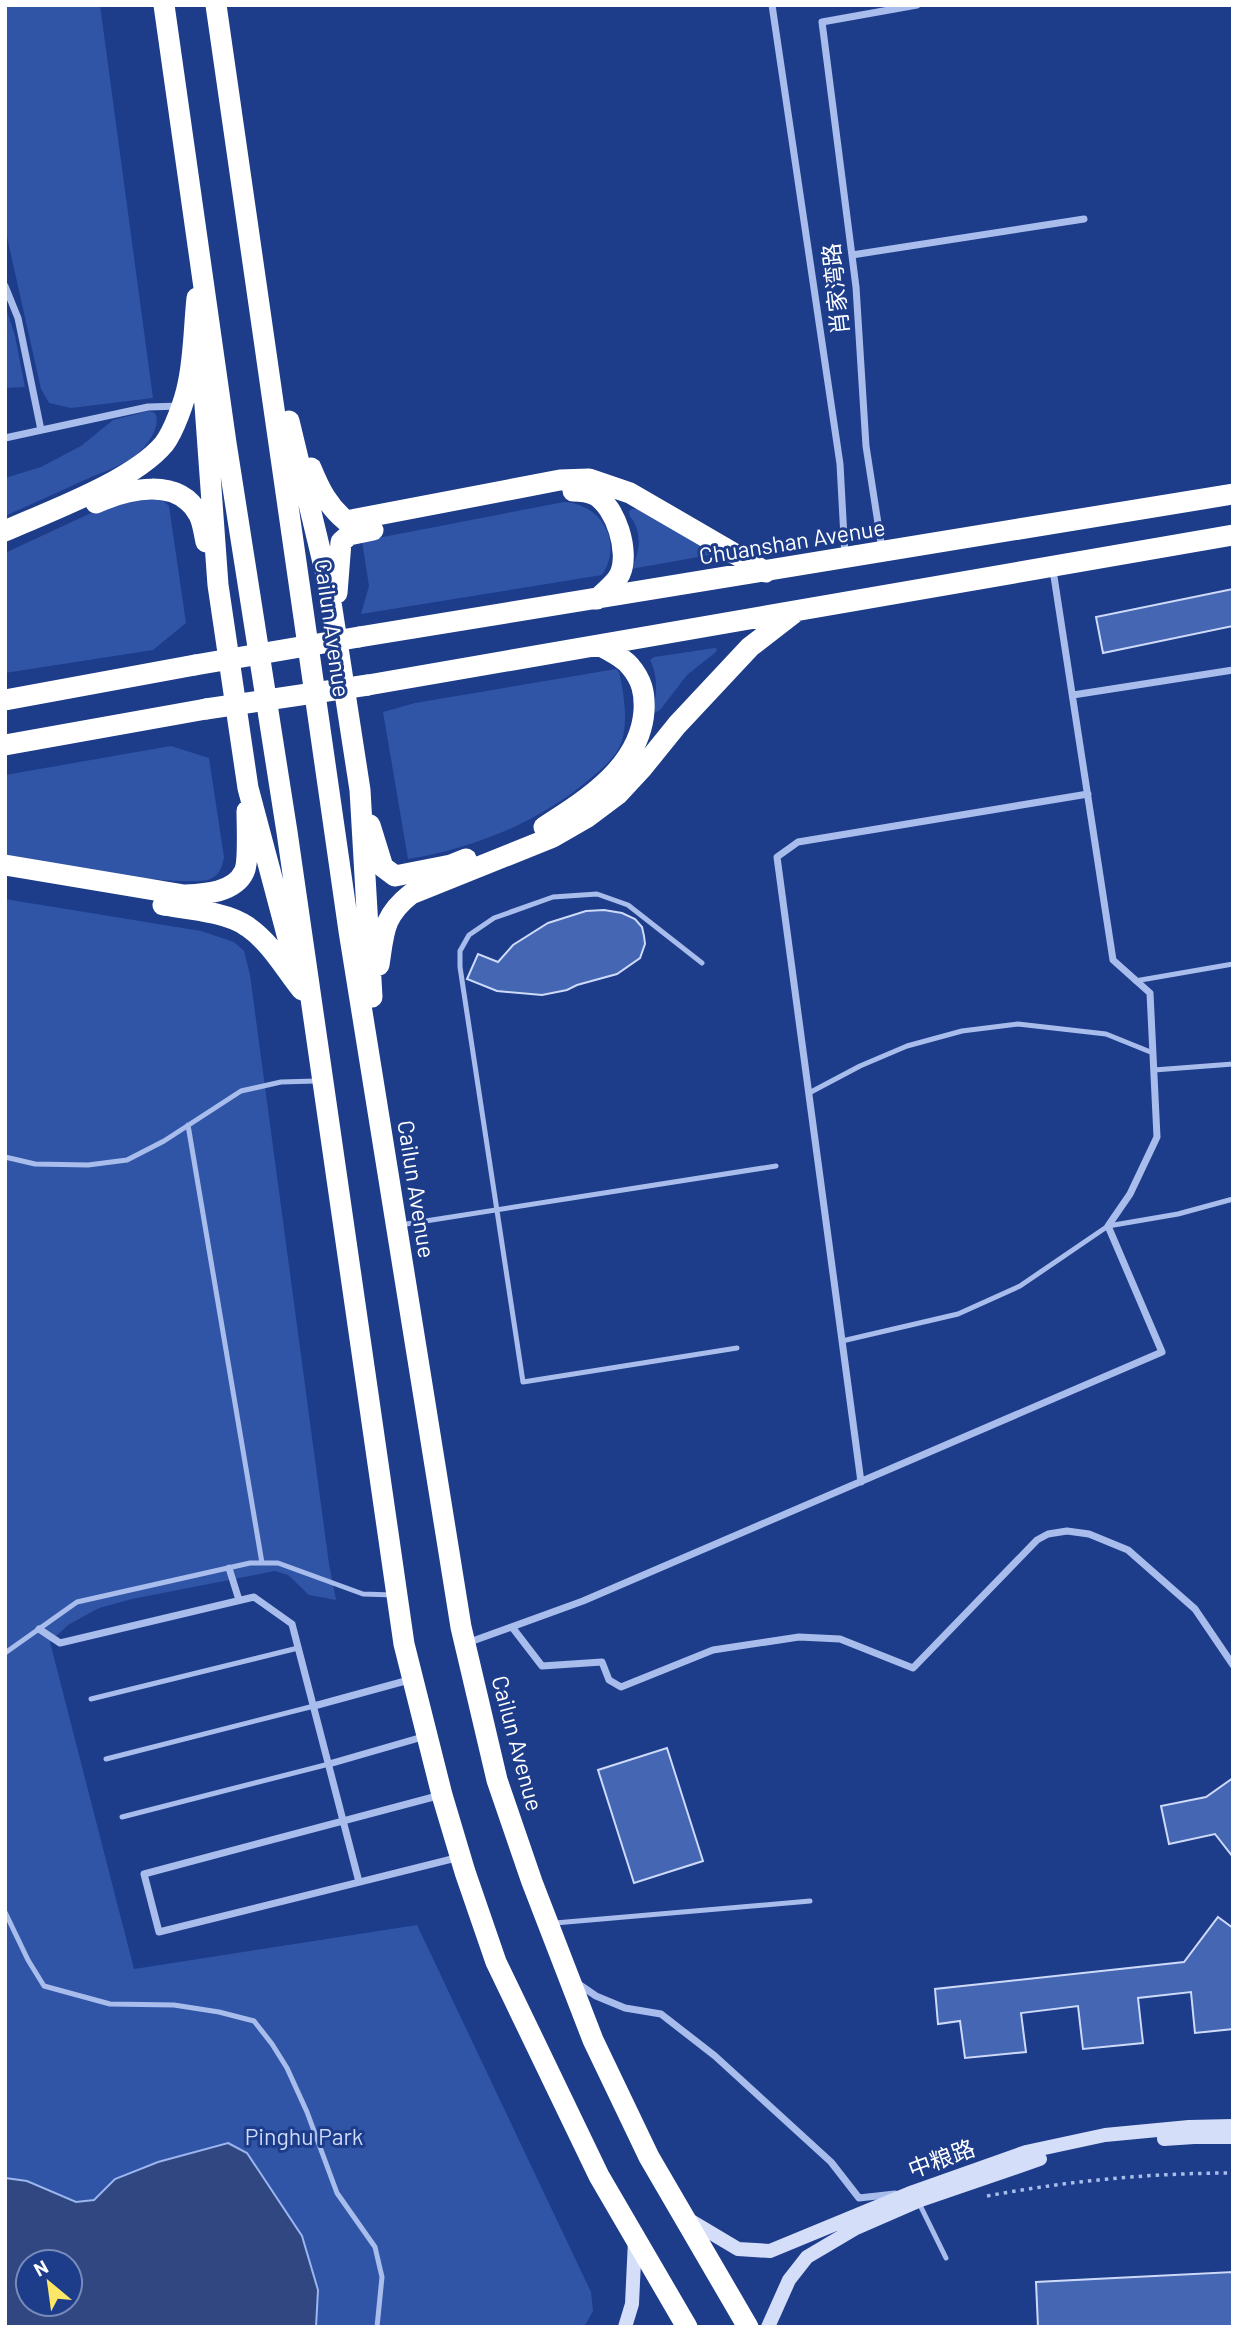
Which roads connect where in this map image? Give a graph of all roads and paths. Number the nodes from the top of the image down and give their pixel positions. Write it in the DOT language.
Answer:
graph roads {
  1 [pos="164,5"];
  2 [pos="216,5"];
  3 [pos="772,5"];
  4 [pos="917,5"];
  5 [pos="186,159"];
  6 [pos="1084,219"];
  7 [pos="852,255"];
  8 [pos="255,282"];
  9 [pos="5,286"];
  10 [pos="197,298"];
  11 [pos="181,406"];
  12 [pos="285,406"];
  13 [pos="41,430"];
  14 [pos="5,438"];
  15 [pos="1233,494"];
  16 [pos="5,531"];
  17 [pos="1233,535"];
  18 [pos="5,545"];
  19 [pos="883,553"];
  20 [pos="845,559"];
  21 [pos="1053,566"];
  22 [pos="766,572"];
  23 [pos="218,585"];
  24 [pos="597,599"];
  25 [pos="798,610"];
  26 [pos="334,626"];
  27 [pos="599,645"];
  28 [pos="1233,670"];
  29 [pos="1073,695"];
  30 [pos="5,700"];
  31 [pos="5,745"];
  32 [pos="248,788"];
  33 [pos="360,790"];
  34 [pos="1088,794"];
  35 [pos="5,865"];
  36 [pos="5,880"];
  37 [pos="702,964"];
  38 [pos="1233,964"];
  39 [pos="1135,981"];
  40 [pos="302,990"];
  41 [pos="373,1005"];
  42 [pos="1153,1052"];
  43 [pos="318,1054"];
  44 [pos="1233,1064"];
  45 [pos="1154,1070"];
  46 [pos="322,1081"];
  47 [pos="809,1094"];
  48 [pos="378,1111"];
  49 [pos="188,1125"];
  50 [pos="5,1157"];
  51 [pos="776,1166"];
  52 [pos="1233,1199"];
  53 [pos="497,1210"];
  54 [pos="397,1226"];
  55 [pos="1108,1226"];
  56 [pos="842,1341"];
  57 [pos="737,1348"];
  58 [pos="861,1482"];
  59 [pos="262,1563"];
  60 [pos="229,1568"];
  61 [pos="396,1595"];
  62 [pos="239,1600"];
  63 [pos="512,1627"];
  64 [pos="39,1629"];
  65 [pos="465,1644"];
  66 [pos="298,1648"];
  67 [pos="5,1653"];
  68 [pos="1233,1665"];
  69 [pos="413,1679"];
  70 [pos="91,1699"];
  71 [pos="314,1706"];
  72 [pos="427,1735"];
  73 [pos="106,1759"];
  74 [pos="329,1764"];
  75 [pos="442,1795"];
  76 [pos="122,1817"];
  77 [pos="343,1821"];
  78 [pos="460,1857"];
  79 [pos="359,1882"];
  80 [pos="810,1900"];
  81 [pos="5,1912"];
  82 [pos="548,1923"];
  83 [pos="568,1976"];
  84 [pos="1233,2126"];
  85 [pos="1233,2137"];
  86 [pos="1233,2173"];
  87 [pos="916,2196"];
  88 [pos="979,2198"];
  89 [pos="682,2215"];
  90 [pos="635,2238"];
  91 [pos="946,2258"];
  92 [pos="377,2327"];
  93 [pos="625,2327"];
  94 [pos="687,2327"];
  95 [pos="748,2327"];
  96 [pos="768,2327"];
  1 -- 5 [label="highway"];
  2 -- 8 [label="highway, Cailun Avenue"];
  3 -- 20 [label="street"];
  4 -- 7 [label="street, 肖家湾路"];
  5 -- 10 [label="highway"];
  5 -- 43 [label="highway"];
  6 -- 7 [label="street"];
  7 -- 19 [label="street, 肖家湾路"];
  8 -- 12 [label="highway"];
  8 -- 48 [label="highway, Cailun Avenue"];
  9 -- 13 [label="street"];
  10 -- 11 [label="highway"];
  10 -- 23 [label="highway"];
  11 -- 13 [label="street"];
  11 -- 16 [label="highway"];
  12 -- 22 [label="highway"];
  12 -- 26 [label="highway"];
  13 -- 14 [label="street"];
  15 -- 19 [label="highway, Chuanshan Avenue"];
  17 -- 21 [label="highway"];
  18 -- 23 [label="highway"];
  19 -- 20 [label="highway, Chuanshan Avenue"];
  20 -- 22 [label="highway, Chuanshan Avenue"];
  21 -- 25 [label="highway"];
  21 -- 29 [label="street"];
  22 -- 24 [label="highway, Chuanshan Avenue"];
  23 -- 32 [label="highway"];
  24 -- 26 [label="highway"];
  24 -- 30 [label="highway, Chuanshan Avenue, bridge"];
  25 -- 27 [label="highway"];
  25 -- 41 [label="highway"];
  26 -- 33 [label="highway"];
  27 -- 31 [label="highway, bridge"];
  27 -- 33 [label="highway"];
  28 -- 29 [label="street"];
  29 -- 34 [label="street"];
  32 -- 35 [label="highway"];
  32 -- 40 [label="highway"];
  33 -- 41 [label="highway"];
  34 -- 39 [label="street"];
  34 -- 47 [label="street"];
  36 -- 40 [label="highway"];
  37 -- 53 [label="lane"];
  38 -- 39 [label="lane"];
  39 -- 42 [label="street"];
  40 -- 43 [label="highway"];
  41 -- 48 [label="highway"];
  42 -- 45 [label="street"];
  42 -- 47 [label="lane"];
  43 -- 46 [label="highway"];
  44 -- 45 [label="lane"];
  45 -- 55 [label="street"];
  46 -- 49 [label="lane"];
  46 -- 61 [label="highway"];
  47 -- 56 [label="street"];
  48 -- 54 [label="highway, Cailun Avenue"];
  49 -- 50 [label="lane"];
  49 -- 59 [label="lane"];
  51 -- 53 [label="lane"];
  52 -- 55 [label="lane"];
  53 -- 54 [label="lane"];
  53 -- 57 [label="lane"];
  54 -- 65 [label="highway, Cailun Avenue"];
  55 -- 56 [label="lane"];
  55 -- 58 [label="street"];
  56 -- 58 [label="street"];
  58 -- 63 [label="street"];
  59 -- 60 [label="lane"];
  59 -- 61 [label="lane"];
  60 -- 62 [label="street"];
  60 -- 64 [label="lane"];
  61 -- 69 [label="highway"];
  62 -- 64 [label="street"];
  62 -- 66 [label="street"];
  63 -- 65 [label="street"];
  63 -- 68 [label="street"];
  64 -- 67 [label="lane"];
  65 -- 82 [label="highway, Cailun Avenue"];
  66 -- 70 [label="lane"];
  66 -- 71 [label="street"];
  69 -- 71 [label="street"];
  69 -- 72 [label="highway"];
  71 -- 73 [label="lane"];
  71 -- 74 [label="street"];
  72 -- 74 [label="street"];
  72 -- 75 [label="highway"];
  74 -- 76 [label="lane"];
  74 -- 77 [label="street"];
  75 -- 77 [label="street"];
  75 -- 78 [label="highway"];
  77 -- 79 [label="street"];
  77 -- 79 [label="street"];
  78 -- 79 [label="street"];
  78 -- 90 [label="highway"];
  80 -- 82 [label="lane"];
  81 -- 92 [label="lane"];
  82 -- 83 [label="highway, Cailun Avenue"];
  83 -- 87 [label="street"];
  83 -- 89 [label="highway, Cailun Avenue"];
  84 -- 87 [label="street, 中粮路"];
  85 -- 87 [label="street, 中粮路"];
  86 -- 88 [label="path"];
  87 -- 89 [label="street, 中粮路"];
  87 -- 91 [label="lane"];
  87 -- 96 [label="street, 中粮路"];
  89 -- 95 [label="highway, Cailun Avenue"];
  90 -- 93 [label="street"];
  90 -- 94 [label="highway"];
}
